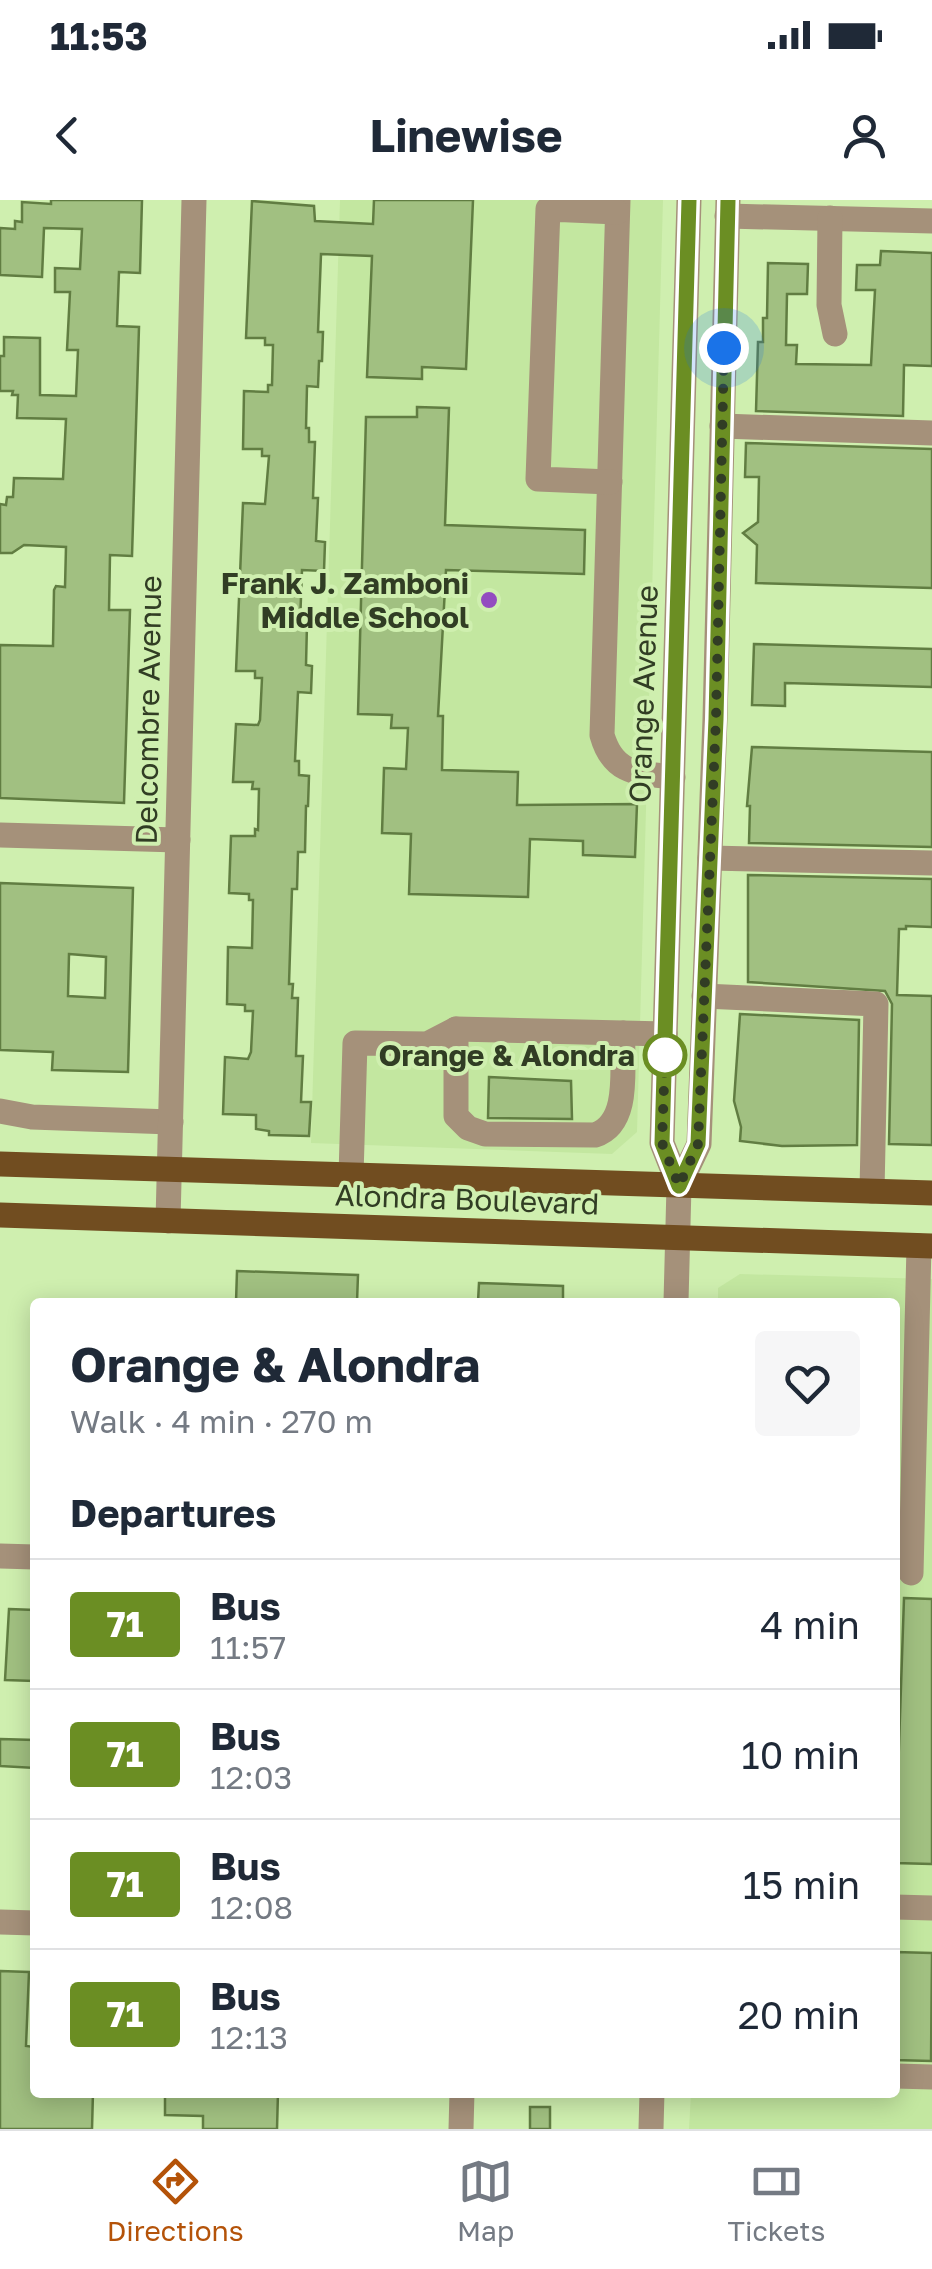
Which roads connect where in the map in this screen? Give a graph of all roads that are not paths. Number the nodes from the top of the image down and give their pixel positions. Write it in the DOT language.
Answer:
graph roads {
  1 [pos="194,200"];
  2 [pos="689,200"];
  3 [pos="618,206"];
  4 [pos="728,208"];
  5 [pos="830,218"];
  6 [pos="932,221"];
  7 [pos="836,334"];
  8 [pos="722,426"];
  9 [pos="932,433"];
  10 [pos="610,482"];
  11 [pos="672,776"];
  12 [pos="0,835"];
  13 [pos="178,840"];
  14 [pos="710,858"];
  15 [pos="932,863"];
  16 [pos="704,996"];
  17 [pos="456,1028"];
  18 [pos="622,1033"];
  19 [pos="665,1034"];
  20 [pos="0,1111"];
  21 [pos="171,1122"];
  22 [pos="0,1164"];
  23 [pos="170,1170"];
  24 [pos="352,1175"];
  25 [pos="679,1186"];
  26 [pos="872,1192"];
  27 [pos="932,1193"];
  28 [pos="0,1215"];
  29 [pos="168,1221"];
  30 [pos="678,1238"];
  31 [pos="926,1246"];
  32 [pos="676,1298"];
  33 [pos="0,1556"];
  34 [pos="30,1557"];
  35 [pos="913,1573"];
  36 [pos="900,1907"];
  37 [pos="932,1908"];
  38 [pos="0,1922"];
  39 [pos="30,1923"];
  40 [pos="900,2076"];
  41 [pos="932,2077"];
  42 [pos="462,2098"];
  43 [pos="652,2098"];
  44 [pos="461,2129"];
  45 [pos="651,2129"];
  1 -- 13 [label="street, Delcombre Avenue"];
  2 -- 11 [label="street, Orange Avenue"];
  3 -- 10 [label="street"];
  3 -- 10 [label="street"];
  4 -- 5 [label="street"];
  4 -- 8 [label="street, Orange Avenue"];
  5 -- 6 [label="street"];
  5 -- 7 [label="street"];
  8 -- 9 [label="street"];
  8 -- 14 [label="street, Orange Avenue"];
  10 -- 11 [label="street"];
  11 -- 19 [label="street, Orange Avenue"];
  12 -- 13 [label="street"];
  13 -- 21 [label="street, Delcombre Avenue"];
  14 -- 15 [label="street"];
  14 -- 16 [label="street, Orange Avenue"];
  16 -- 25 [label="street, Orange Avenue"];
  16 -- 26 [label="street"];
  17 -- 18 [label="street"];
  17 -- 18 [label="street"];
  17 -- 24 [label="street"];
  18 -- 19 [label="street"];
  19 -- 25 [label="street, Orange Avenue"];
  20 -- 21 [label="street"];
  21 -- 23 [label="street, Delcombre Avenue"];
  22 -- 23 [label="main road, Alondra Boulevard"];
  23 -- 24 [label="main road, Alondra Boulevard"];
  23 -- 29 [label="street, Delcombre Avenue"];
  24 -- 25 [label="main road, Alondra Boulevard"];
  25 -- 26 [label="main road, Alondra Boulevard"];
  25 -- 30 [label="street, Orange Avenue"];
  26 -- 27 [label="main road, Alondra Boulevard"];
  28 -- 29 [label="main road, Alondra Boulevard"];
  29 -- 30 [label="main road, Alondra Boulevard"];
  30 -- 31 [label="main road, Alondra Boulevard"];
  30 -- 32 [label="street, Orange Avenue"];
  31 -- 35 [label="street"];
  33 -- 34 [label="street"];
  36 -- 37 [label="street"];
  38 -- 39 [label="street"];
  40 -- 41 [label="street"];
  42 -- 44 [label="street"];
  43 -- 45 [label="street"];
}
